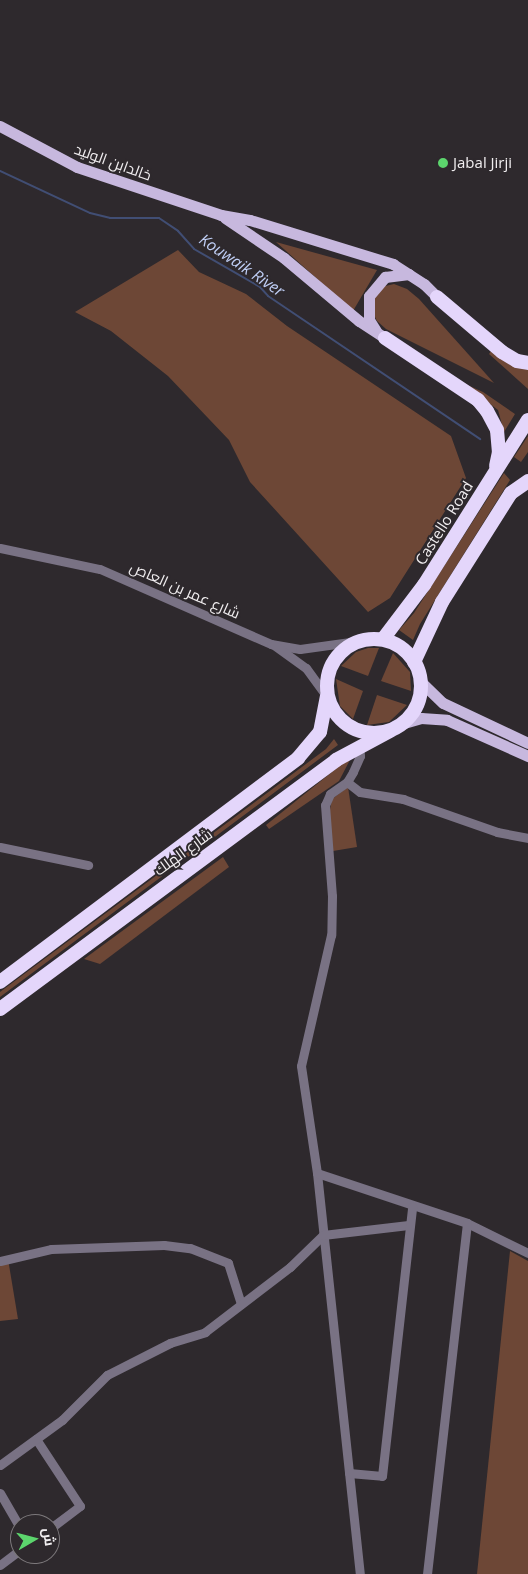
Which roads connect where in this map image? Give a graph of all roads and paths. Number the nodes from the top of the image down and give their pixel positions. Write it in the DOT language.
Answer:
graph roads {
  1 [pos="0,126"];
  2 [pos="221,216"];
  3 [pos="409,274"];
  4 [pos="437,297"];
  5 [pos="385,338"];
  6 [pos="528,363"];
  7 [pos="528,420"];
  8 [pos="491,478"];
  9 [pos="528,480"];
  10 [pos="0,548"];
  11 [pos="382,639"];
  12 [pos="357,641"];
  13 [pos="271,644"];
  14 [pos="414,662"];
  15 [pos="421,682"];
  16 [pos="327,697"];
  17 [pos="404,723"];
  18 [pos="390,731"];
  19 [pos="528,743"];
  20 [pos="359,746"];
  21 [pos="528,756"];
  22 [pos="346,782"];
  23 [pos="528,838"];
  24 [pos="0,847"];
  25 [pos="88,865"];
  26 [pos="0,982"];
  27 [pos="0,1009"];
  28 [pos="317,1173"];
  29 [pos="412,1207"];
  30 [pos="467,1223"];
  31 [pos="408,1225"];
  32 [pos="323,1235"];
  33 [pos="528,1253"];
  34 [pos="0,1261"];
  35 [pos="241,1304"];
  36 [pos="36,1439"];
  37 [pos="0,1465"];
  38 [pos="349,1473"];
  39 [pos="0,1492"];
  40 [pos="13,1514"];
  41 [pos="60,1521"];
  42 [pos="360,1574"];
  43 [pos="427,1574"];
  1 -- 2 [label="main road, خالدابن الوليد"];
  2 -- 3 [label="main road"];
  2 -- 5 [label="main road"];
  3 -- 4 [label="main road"];
  3 -- 5 [label="main road"];
  4 -- 6 [label="highway"];
  5 -- 8 [label="highway"];
  7 -- 8 [label="highway, Castello Road"];
  8 -- 11 [label="highway, Castello Road"];
  9 -- 14 [label="highway"];
  10 -- 13 [label="street, شارع عمر بن العاص"];
  11 -- 12 [label="highway"];
  11 -- 14 [label="highway"];
  12 -- 13 [label="street, شارع عمر بن العاص"];
  12 -- 16 [label="highway"];
  13 -- 16 [label="street"];
  14 -- 15 [label="highway"];
  15 -- 17 [label="highway"];
  15 -- 19 [label="main road"];
  16 -- 18 [label="highway"];
  16 -- 26 [label="highway, شارع الهلك"];
  17 -- 18 [label="highway"];
  17 -- 21 [label="main road"];
  18 -- 20 [label="highway, شارع الهلك"];
  20 -- 22 [label="street"];
  20 -- 27 [label="highway, شارع الهلك"];
  22 -- 23 [label="street"];
  22 -- 28 [label="street"];
  24 -- 25 [label="street"];
  28 -- 29 [label="street"];
  28 -- 32 [label="street"];
  29 -- 30 [label="street"];
  29 -- 31 [label="street"];
  30 -- 33 [label="street"];
  30 -- 43 [label="street"];
  31 -- 32 [label="street"];
  31 -- 38 [label="street"];
  32 -- 35 [label="street"];
  32 -- 38 [label="street"];
  34 -- 35 [label="street"];
  35 -- 36 [label="street"];
  36 -- 37 [label="street"];
  36 -- 41 [label="street"];
  38 -- 42 [label="street"];
  39 -- 40 [label="street"];
}
